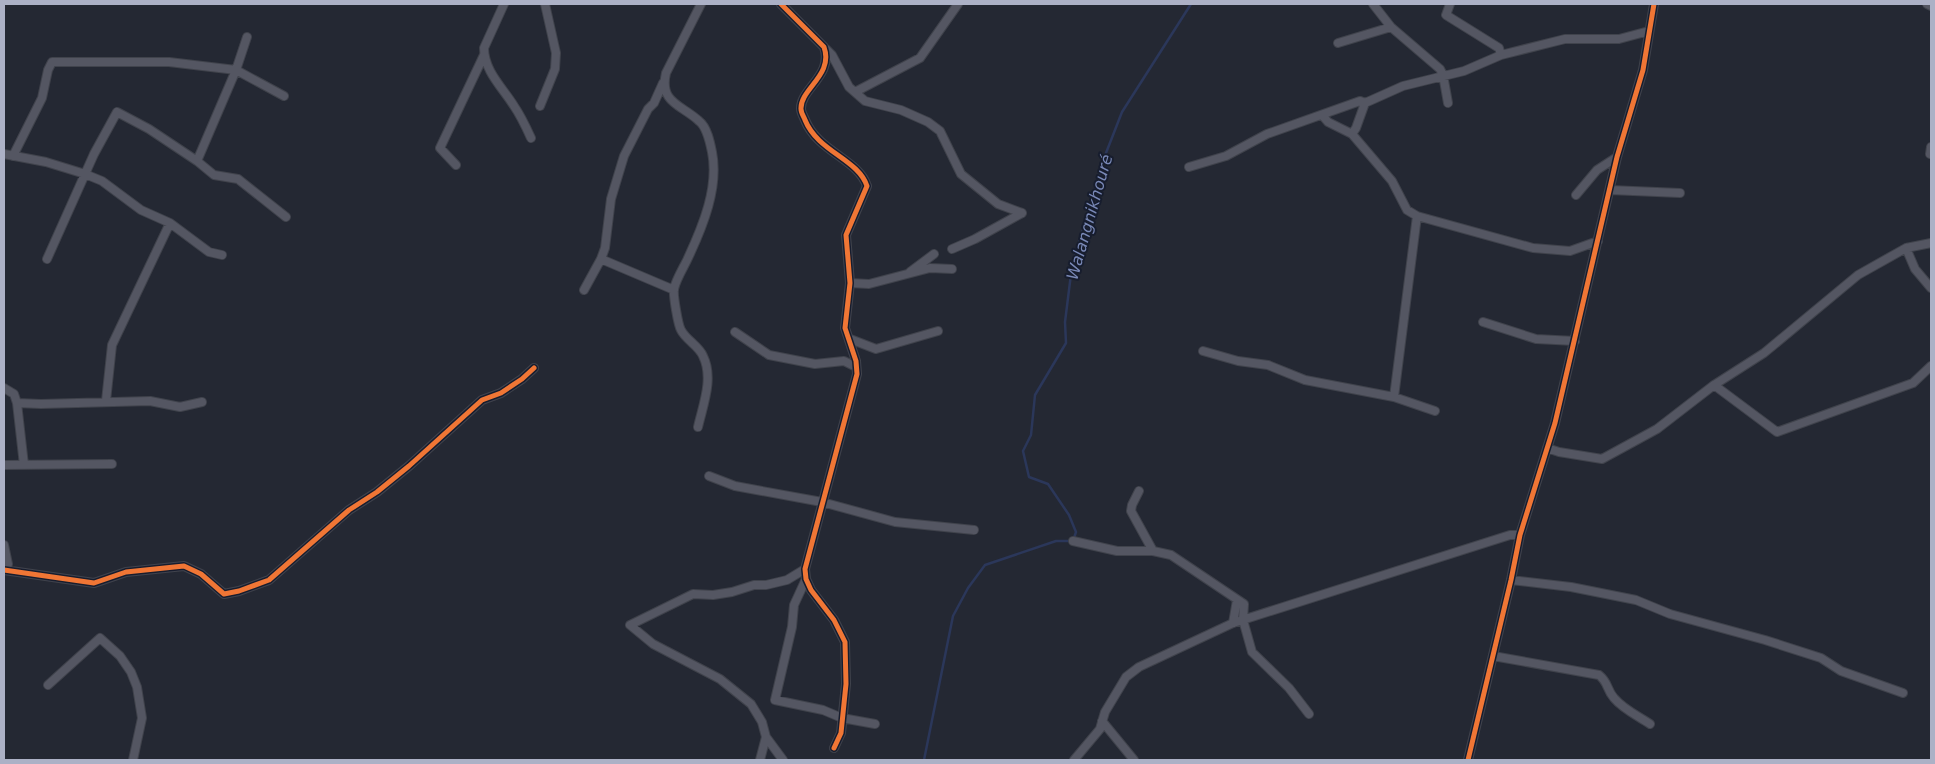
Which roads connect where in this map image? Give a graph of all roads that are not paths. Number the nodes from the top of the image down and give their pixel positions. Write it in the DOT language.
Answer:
graph roads {
  1 [pos="504,4"];
  2 [pos="546,4"];
  3 [pos="701,4"];
  4 [pos="781,4"];
  5 [pos="958,4"];
  6 [pos="1373,4"];
  7 [pos="1450,4"];
  8 [pos="1654,4"];
  9 [pos="1927,4"];
  10 [pos="1931,6"];
  11 [pos="1391,27"];
  12 [pos="1649,31"];
  13 [pos="247,38"];
  14 [pos="1338,44"];
  15 [pos="824,48"];
  16 [pos="484,55"];
  17 [pos="1501,55"];
  18 [pos="236,70"];
  19 [pos="1443,75"];
  20 [pos="663,83"];
  21 [pos="855,92"];
  22 [pos="284,96"];
  23 [pos="1365,102"];
  24 [pos="1448,103"];
  25 [pos="540,106"];
  26 [pos="1322,115"];
  27 [pos="1352,134"];
  28 [pos="531,138"];
  29 [pos="4,154"];
  30 [pos="13,156"];
  31 [pos="1617,156"];
  32 [pos="197,161"];
  33 [pos="456,165"];
  34 [pos="1189,167"];
  35 [pos="85,174"];
  36 [pos="1610,190"];
  37 [pos="1680,193"];
  38 [pos="1576,195"];
  39 [pos="1417,216"];
  40 [pos="286,217"];
  41 [pos="170,223"];
  42 [pos="1598,241"];
  43 [pos="1931,243"];
  44 [pos="1906,248"];
  45 [pos="952,249"];
  46 [pos="934,254"];
  47 [pos="222,255"];
  48 [pos="47,259"];
  49 [pos="601,260"];
  50 [pos="952,269"];
  51 [pos="906,275"];
  52 [pos="850,283"];
  53 [pos="1931,288"];
  54 [pos="584,290"];
  55 [pos="674,290"];
  56 [pos="1482,322"];
  57 [pos="938,331"];
  58 [pos="735,332"];
  59 [pos="850,339"];
  60 [pos="1575,341"];
  61 [pos="1203,352"];
  62 [pos="1931,366"];
  63 [pos="856,367"];
  64 [pos="534,368"];
  65 [pos="1714,385"];
  66 [pos="4,388"];
  67 [pos="1394,397"];
  68 [pos="106,401"];
  69 [pos="18,402"];
  70 [pos="202,402"];
  71 [pos="1435,412"];
  72 [pos="698,426"];
  73 [pos="1547,448"];
  74 [pos="112,464"];
  75 [pos="4,465"];
  76 [pos="24,465"];
  77 [pos="709,476"];
  78 [pos="1139,491"];
  79 [pos="822,502"];
  80 [pos="974,530"];
  81 [pos="1520,535"];
  82 [pos="1072,541"];
  83 [pos="4,545"];
  84 [pos="1152,550"];
  85 [pos="805,569"];
  86 [pos="5,570"];
  87 [pos="806,579"];
  88 [pos="1511,580"];
  89 [pos="1237,600"];
  90 [pos="1242,620"];
  91 [pos="1233,623"];
  92 [pos="1493,656"];
  93 [pos="48,685"];
  94 [pos="1903,693"];
  95 [pos="1308,714"];
  96 [pos="842,718"];
  97 [pos="1102,721"];
  98 [pos="875,724"];
  99 [pos="1650,724"];
  100 [pos="766,737"];
  101 [pos="834,748"];
  102 [pos="133,760"];
  103 [pos="760,760"];
  104 [pos="783,760"];
  105 [pos="1074,760"];
  106 [pos="1134,760"];
  107 [pos="1468,760"];
  1 -- 16 [label="street"];
  2 -- 25 [label="street"];
  3 -- 20 [label="street"];
  4 -- 15 [label="street"];
  5 -- 21 [label="street"];
  6 -- 11 [label="street"];
  7 -- 17 [label="street"];
  8 -- 12 [label="street"];
  9 -- 10 [label="street"];
  11 -- 14 [label="street"];
  11 -- 19 [label="street"];
  12 -- 17 [label="street"];
  12 -- 31 [label="street"];
  13 -- 18 [label="street"];
  15 -- 21 [label="street"];
  15 -- 52 [label="street"];
  16 -- 28 [label="street"];
  16 -- 33 [label="street"];
  17 -- 19 [label="street"];
  18 -- 22 [label="street"];
  18 -- 30 [label="street"];
  18 -- 32 [label="street"];
  19 -- 23 [label="street"];
  19 -- 24 [label="street"];
  20 -- 49 [label="street"];
  20 -- 55 [label="street"];
  21 -- 45 [label="street"];
  23 -- 26 [label="street"];
  23 -- 27 [label="street"];
  26 -- 27 [label="street"];
  26 -- 34 [label="street"];
  27 -- 39 [label="street"];
  29 -- 30 [label="street"];
  30 -- 35 [label="street"];
  31 -- 36 [label="street"];
  31 -- 38 [label="street"];
  32 -- 35 [label="street"];
  32 -- 40 [label="street"];
  35 -- 41 [label="street"];
  35 -- 48 [label="street"];
  36 -- 37 [label="street"];
  36 -- 42 [label="street"];
  39 -- 42 [label="street"];
  39 -- 67 [label="street"];
  41 -- 47 [label="street"];
  41 -- 68 [label="street"];
  42 -- 60 [label="street"];
  43 -- 44 [label="street"];
  44 -- 53 [label="street"];
  44 -- 65 [label="street"];
  46 -- 51 [label="street"];
  49 -- 54 [label="street"];
  49 -- 55 [label="street"];
  50 -- 51 [label="street"];
  51 -- 52 [label="street"];
  52 -- 59 [label="street"];
  55 -- 72 [label="street"];
  56 -- 60 [label="street"];
  57 -- 59 [label="street"];
  58 -- 63 [label="street"];
  59 -- 63 [label="street"];
  60 -- 73 [label="street"];
  61 -- 67 [label="street"];
  62 -- 65 [label="street"];
  63 -- 79 [label="street"];
  64 -- 86 [label="street"];
  65 -- 73 [label="street"];
  66 -- 69 [label="street"];
  67 -- 71 [label="street"];
  68 -- 69 [label="street"];
  68 -- 70 [label="street"];
  69 -- 76 [label="street"];
  73 -- 81 [label="street"];
  74 -- 76 [label="street"];
  75 -- 76 [label="street"];
  77 -- 79 [label="street"];
  78 -- 84 [label="street"];
  79 -- 80 [label="street"];
  79 -- 85 [label="street"];
  81 -- 88 [label="street"];
  81 -- 90 [label="street"];
  82 -- 84 [label="street"];
  83 -- 86 [label="street"];
  84 -- 89 [label="street"];
  85 -- 87 [label="street"];
  85 -- 100 [label="street"];
  87 -- 96 [label="street"];
  87 -- 96 [label="street"];
  88 -- 92 [label="street"];
  88 -- 94 [label="street"];
  89 -- 90 [label="street"];
  89 -- 91 [label="street"];
  90 -- 91 [label="street"];
  90 -- 95 [label="street"];
  91 -- 97 [label="street"];
  92 -- 99 [label="street"];
  92 -- 107 [label="street"];
  93 -- 102 [label="street"];
  96 -- 98 [label="street"];
  96 -- 101 [label="street"];
  97 -- 105 [label="street"];
  97 -- 106 [label="street"];
  100 -- 103 [label="street"];
  100 -- 104 [label="street"];
}
